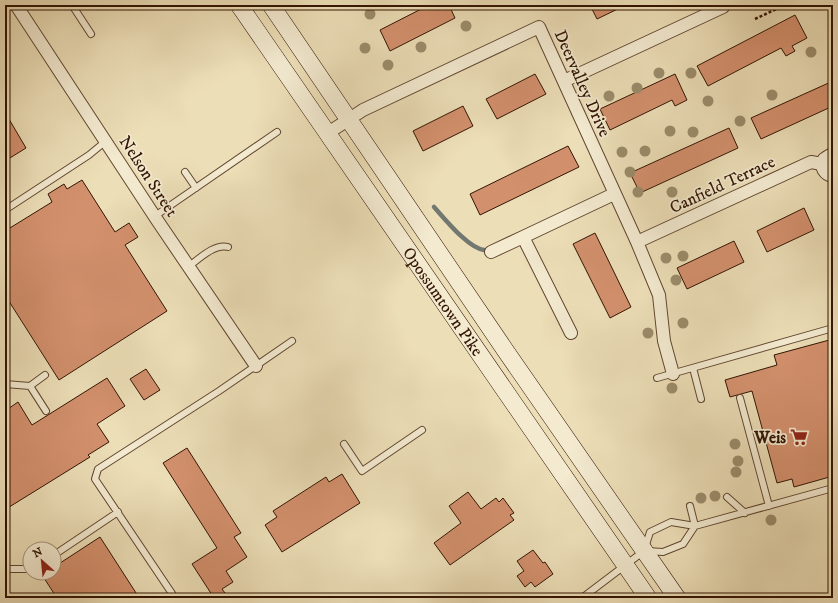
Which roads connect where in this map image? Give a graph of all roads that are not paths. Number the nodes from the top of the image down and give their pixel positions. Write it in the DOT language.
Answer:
graph roads {
  1 [pos="16,5"];
  2 [pos="72,5"];
  3 [pos="239,5"];
  4 [pos="271,5"];
  5 [pos="722,5"];
  6 [pos="91,34"];
  7 [pos="564,81"];
  8 [pos="348,119"];
  9 [pos="277,132"];
  10 [pos="328,133"];
  11 [pos="106,141"];
  12 [pos="833,154"];
  13 [pos="822,164"];
  14 [pos="185,172"];
  15 [pos="833,176"];
  16 [pos="196,188"];
  17 [pos="614,194"];
  18 [pos="5,210"];
  19 [pos="155,216"];
  20 [pos="523,237"];
  21 [pos="637,242"];
  22 [pos="228,247"];
  23 [pos="491,252"];
  24 [pos="189,266"];
  25 [pos="833,328"];
  26 [pos="571,334"];
  27 [pos="292,341"];
  28 [pos="256,366"];
  29 [pos="692,368"];
  30 [pos="673,374"];
  31 [pos="45,375"];
  32 [pos="656,378"];
  33 [pos="5,384"];
  34 [pos="30,386"];
  35 [pos="740,398"];
  36 [pos="701,399"];
  37 [pos="46,411"];
  38 [pos="422,430"];
  39 [pos="344,444"];
  40 [pos="833,488"];
  41 [pos="727,497"];
  42 [pos="690,506"];
  43 [pos="769,506"];
  44 [pos="118,512"];
  45 [pos="744,513"];
  46 [pos="695,526"];
  47 [pos="62,550"];
  48 [pos="644,551"];
  49 [pos="625,565"];
  50 [pos="5,569"];
  51 [pos="22,569"];
  52 [pos="175,598"];
  53 [pos="582,598"];
  54 [pos="648,598"];
  55 [pos="677,598"];
  1 -- 11 [label="street, Nelson Street"];
  2 -- 6 [label="lane"];
  3 -- 10 [label="main road, Opossumtown Pike"];
  4 -- 8 [label="main road, Opossumtown Pike"];
  5 -- 7 [label="street"];
  7 -- 8 [label="street, Deervalley Drive"];
  7 -- 17 [label="street, Deervalley Drive"];
  8 -- 10 [label="street, Deervalley Drive"];
  8 -- 48 [label="main road, Opossumtown Pike"];
  9 -- 16 [label="lane"];
  10 -- 49 [label="main road, Opossumtown Pike"];
  11 -- 18 [label="lane"];
  11 -- 19 [label="street, Nelson Street"];
  12 -- 13 [label="street"];
  13 -- 15 [label="street"];
  13 -- 21 [label="street, Canfield Terrace"];
  14 -- 16 [label="lane"];
  16 -- 19 [label="lane"];
  17 -- 20 [label="street"];
  17 -- 21 [label="street, Deervalley Drive"];
  19 -- 24 [label="street, Nelson Street"];
  20 -- 23 [label="street"];
  20 -- 26 [label="street"];
  21 -- 30 [label="street, Deervalley Drive"];
  22 -- 24 [label="lane"];
  24 -- 28 [label="street, Nelson Street"];
  25 -- 29 [label="lane"];
  27 -- 28 [label="lane"];
  28 -- 44 [label="lane"];
  29 -- 30 [label="lane"];
  29 -- 36 [label="lane"];
  30 -- 32 [label="lane"];
  31 -- 34 [label="lane"];
  33 -- 34 [label="lane"];
  34 -- 37 [label="lane"];
  35 -- 43 [label="lane"];
  38 -- 39 [label="lane"];
  40 -- 43 [label="lane"];
  41 -- 45 [label="lane"];
  42 -- 46 [label="lane"];
  43 -- 45 [label="lane"];
  44 -- 47 [label="lane"];
  44 -- 52 [label="lane"];
  45 -- 46 [label="lane"];
  46 -- 48 [label="lane"];
  46 -- 48 [label="lane"];
  48 -- 49 [label="lane"];
  48 -- 55 [label="main road, Opossumtown Pike"];
  49 -- 53 [label="lane"];
  49 -- 54 [label="main road, Opossumtown Pike"];
  50 -- 51 [label="lane"];
}
